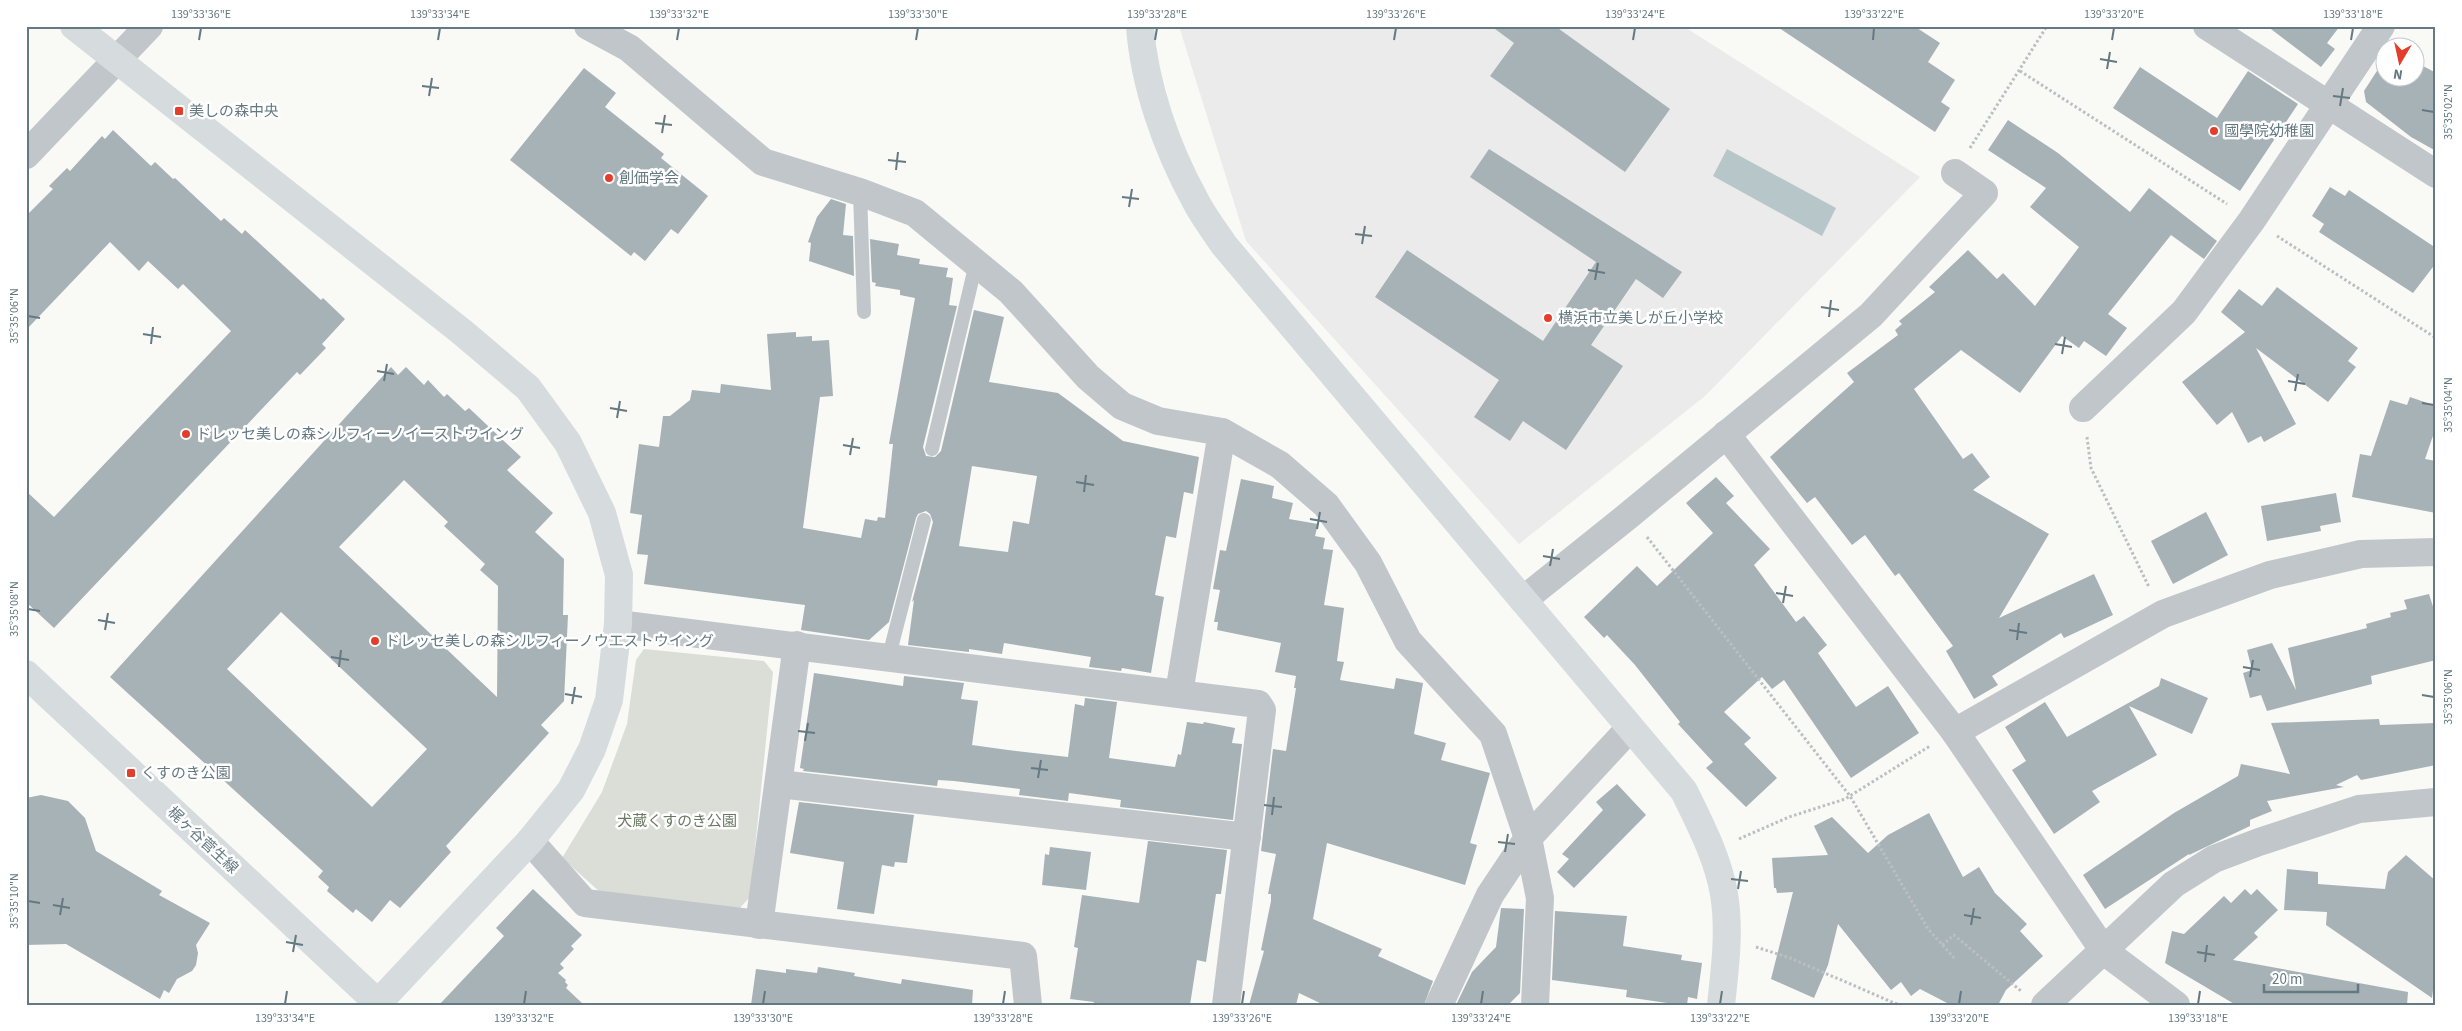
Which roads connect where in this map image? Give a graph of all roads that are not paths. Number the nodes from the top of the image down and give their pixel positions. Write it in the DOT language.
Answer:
graph roads {
  1 [pos="74,26"];
  2 [pos="149,26"];
  3 [pos="588,26"];
  4 [pos="1140,26"];
  5 [pos="2207,26"];
  6 [pos="2381,26"];
  7 [pos="117,60"];
  8 [pos="2328,104"];
  9 [pos="26,155"];
  10 [pos="1955,174"];
  11 [pos="2436,174"];
  12 [pos="860,192"];
  13 [pos="976,263"];
  14 [pos="864,312"];
  15 [pos="2083,408"];
  16 [pos="1222,432"];
  17 [pos="1726,434"];
  18 [pos="932,449"];
  19 [pos="924,520"];
  20 [pos="2436,552"];
  21 [pos="1523,600"];
  22 [pos="618,624"];
  23 [pos="797,645"];
  24 [pos="889,656"];
  25 [pos="26,674"];
  26 [pos="1179,693"];
  27 [pos="1630,728"];
  28 [pos="1955,732"];
  29 [pos="779,784"];
  30 [pos="2436,802"];
  31 [pos="1247,837"];
  32 [pos="1528,838"];
  33 [pos="530,841"];
  34 [pos="759,925"];
  35 [pos="2104,950"];
  36 [pos="379,1004"];
  37 [pos="1028,1005"];
  38 [pos="1226,1005"];
  39 [pos="1440,1005"];
  40 [pos="1535,1005"];
  41 [pos="1722,1005"];
  42 [pos="2045,1005"];
  43 [pos="2176,1005"];
  1 -- 7 [label="street"];
  2 -- 7 [label="street"];
  3 -- 12 [label="street"];
  4 -- 21 [label="street"];
  5 -- 8 [label="street"];
  6 -- 8 [label="street"];
  7 -- 9 [label="street"];
  7 -- 22 [label="street"];
  8 -- 11 [label="street"];
  8 -- 15 [label="street"];
  10 -- 17 [label="street"];
  12 -- 13 [label="street"];
  12 -- 14 [label="lane"];
  13 -- 16 [label="street"];
  13 -- 18 [label="lane"];
  16 -- 26 [label="street"];
  16 -- 32 [label="street"];
  17 -- 21 [label="street"];
  17 -- 28 [label="street"];
  19 -- 24 [label="lane"];
  20 -- 28 [label="street"];
  21 -- 27 [label="street"];
  22 -- 23 [label="street"];
  22 -- 33 [label="street"];
  23 -- 24 [label="street"];
  23 -- 29 [label="street"];
  24 -- 26 [label="street"];
  25 -- 36 [label="street, 梶ヶ谷菅生線"];
  26 -- 31 [label="street"];
  27 -- 32 [label="street"];
  27 -- 41 [label="street"];
  28 -- 35 [label="street"];
  29 -- 31 [label="street"];
  29 -- 34 [label="street"];
  30 -- 35 [label="street"];
  31 -- 38 [label="street"];
  32 -- 39 [label="street"];
  32 -- 40 [label="street"];
  33 -- 34 [label="street"];
  33 -- 36 [label="street"];
  34 -- 37 [label="street"];
  35 -- 42 [label="street"];
  35 -- 43 [label="street"];
}
